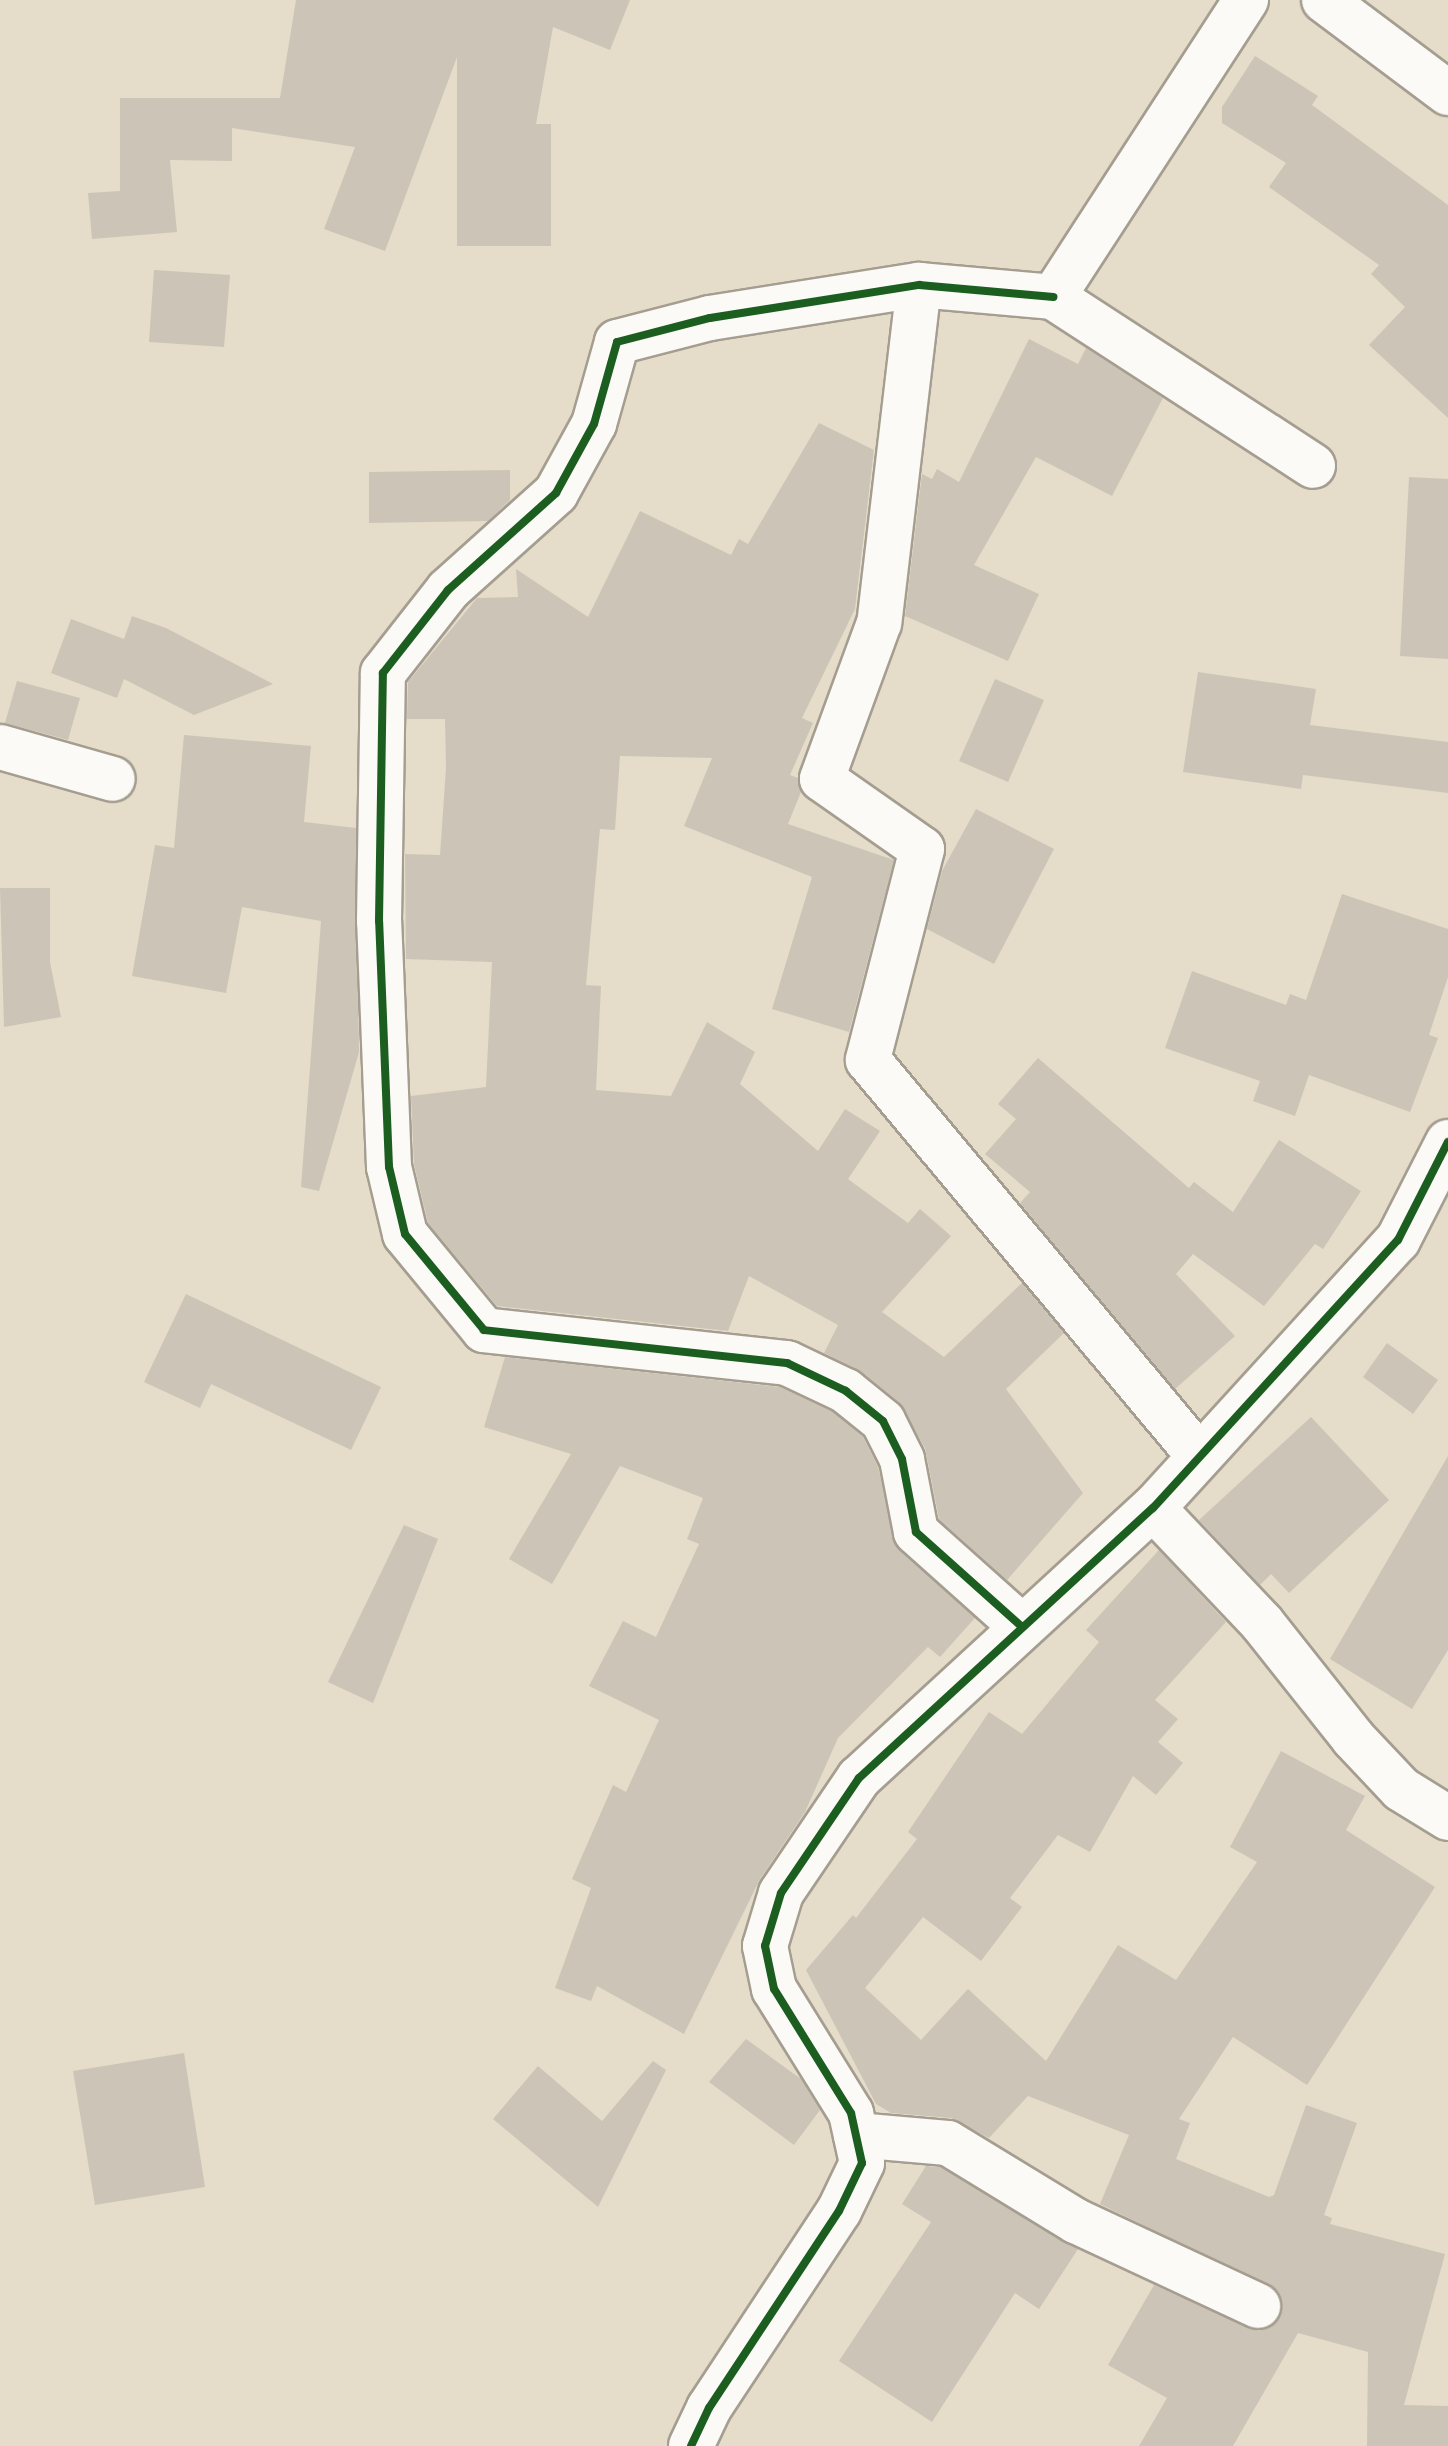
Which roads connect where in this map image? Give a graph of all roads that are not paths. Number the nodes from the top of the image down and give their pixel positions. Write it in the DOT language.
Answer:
graph roads {
  1 [pos="1246,0"];
  2 [pos="1324,0"];
  3 [pos="1448,93"];
  4 [pos="919,285"];
  5 [pos="1053,297"];
  6 [pos="1313,466"];
  7 [pos="0,747"];
  8 [pos="113,779"];
  9 [pos="1448,1142"];
  10 [pos="1199,1456"];
  11 [pos="1153,1508"];
  12 [pos="1021,1626"];
  13 [pos="1448,1818"];
  14 [pos="856,2135"];
  15 [pos="1258,2306"];
  16 [pos="691,2446"];
  1 -- 5 [label="street"];
  2 -- 3 [label="street"];
  4 -- 5 [label="street"];
  4 -- 10 [label="street"];
  4 -- 12 [label="street"];
  5 -- 6 [label="street"];
  7 -- 8 [label="street"];
  9 -- 10 [label="street"];
  10 -- 11 [label="street"];
  11 -- 12 [label="street"];
  11 -- 13 [label="street"];
  12 -- 14 [label="street"];
  14 -- 15 [label="street"];
  14 -- 16 [label="street"];
}
